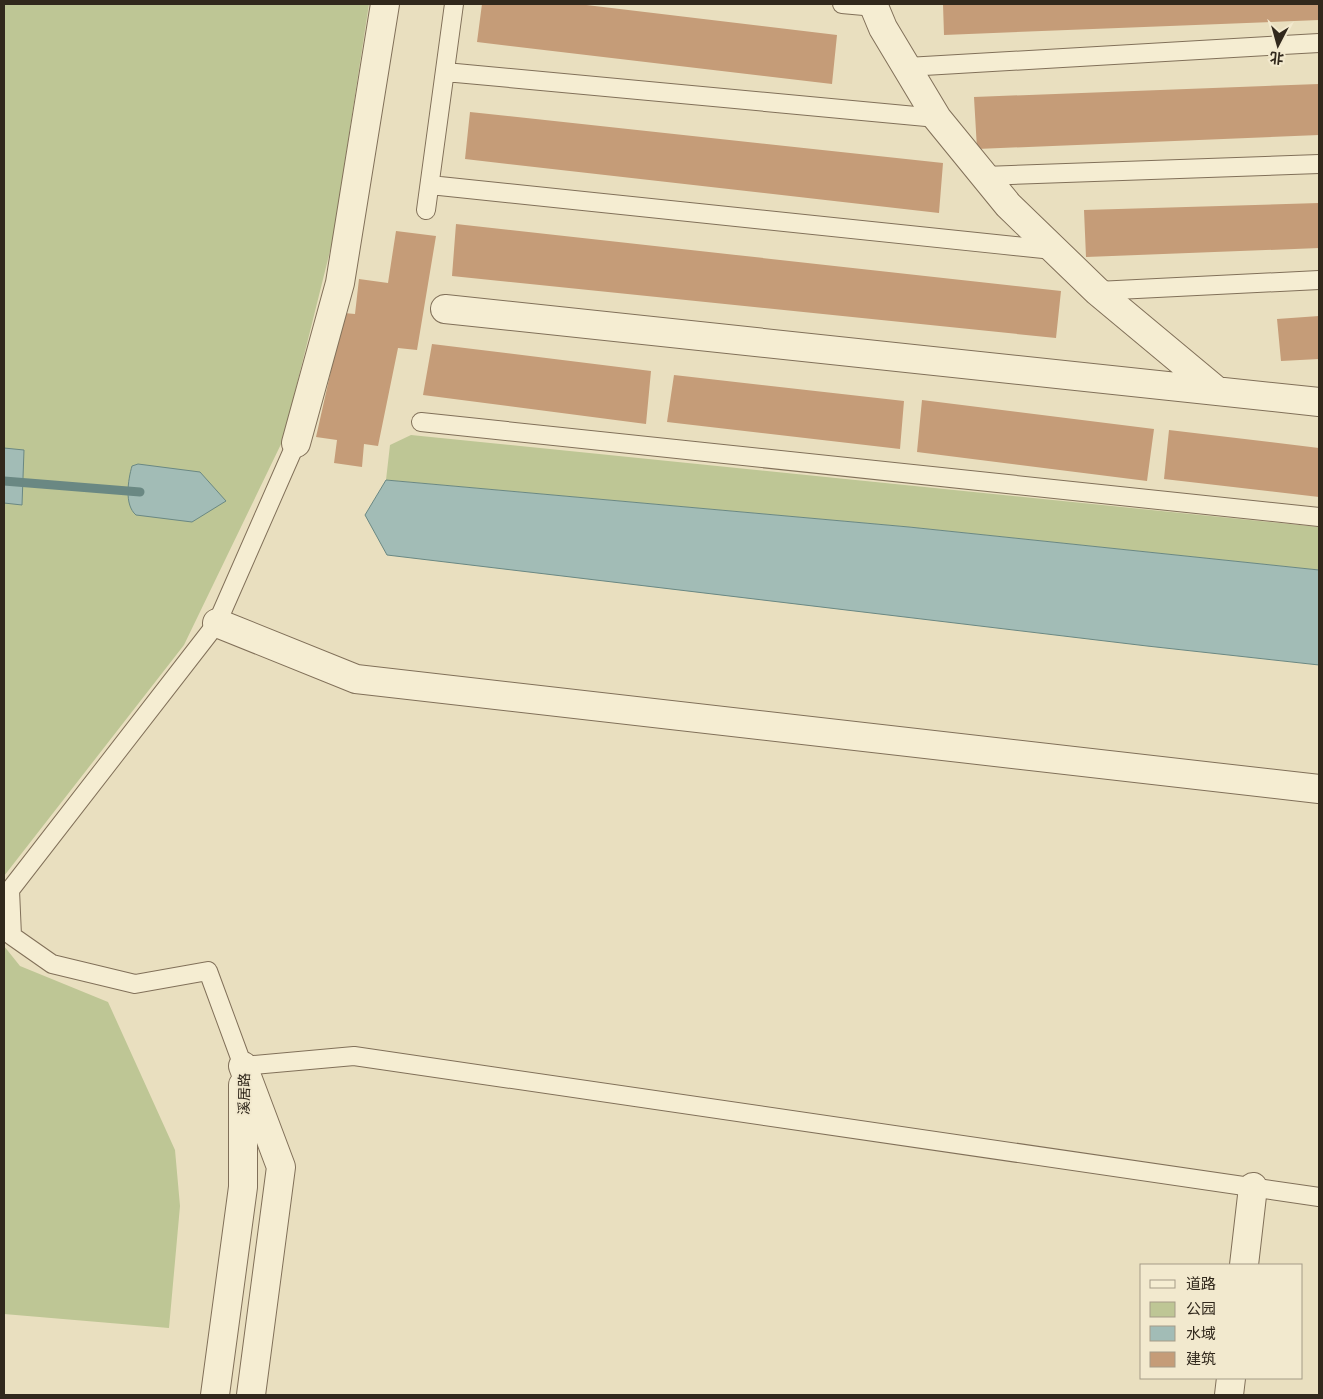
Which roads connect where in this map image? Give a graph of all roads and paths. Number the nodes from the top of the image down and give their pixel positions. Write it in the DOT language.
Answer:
graph roads {
  1 [pos="385,4"];
  2 [pos="454,4"];
  3 [pos="842,4"];
  4 [pos="874,6"];
  5 [pos="1319,42"];
  6 [pos="907,67"];
  7 [pos="445,72"];
  8 [pos="937,118"];
  9 [pos="1319,164"];
  10 [pos="984,176"];
  11 [pos="430,185"];
  12 [pos="426,210"];
  13 [pos="1053,250"];
  14 [pos="1319,280"];
  15 [pos="1097,290"];
  16 [pos="446,309"];
  17 [pos="1217,391"];
  18 [pos="1319,402"];
  19 [pos="421,422"];
  20 [pos="296,443"];
  21 [pos="1319,517"];
  22 [pos="217,623"];
  23 [pos="1319,789"];
  24 [pos="243,1066"];
  25 [pos="1253,1187"];
  26 [pos="1319,1197"];
  27 [pos="1244,1264"];
  28 [pos="1231,1379"];
  29 [pos="215,1395"];
  30 [pos="251,1395"];
  31 [pos="1229,1395"];
  1 -- 20 [label="street"];
  2 -- 7 [label="lane"];
  3 -- 4 [label="lane"];
  4 -- 6 [label="street"];
  5 -- 6 [label="lane"];
  6 -- 8 [label="street"];
  7 -- 8 [label="lane"];
  7 -- 11 [label="lane"];
  8 -- 10 [label="street"];
  9 -- 10 [label="lane"];
  10 -- 13 [label="street"];
  11 -- 12 [label="lane"];
  11 -- 13 [label="lane"];
  13 -- 15 [label="street"];
  14 -- 15 [label="lane"];
  15 -- 17 [label="street"];
  16 -- 17 [label="street"];
  17 -- 18 [label="street"];
  19 -- 21 [label="lane"];
  20 -- 22 [label="lane"];
  22 -- 23 [label="street"];
  22 -- 24 [label="lane"];
  24 -- 25 [label="lane"];
  24 -- 29 [label="street, 溪居路"];
  24 -- 30 [label="street, 溪居路"];
  25 -- 26 [label="lane"];
  25 -- 27 [label="street"];
  28 -- 31 [label="street"];
}
